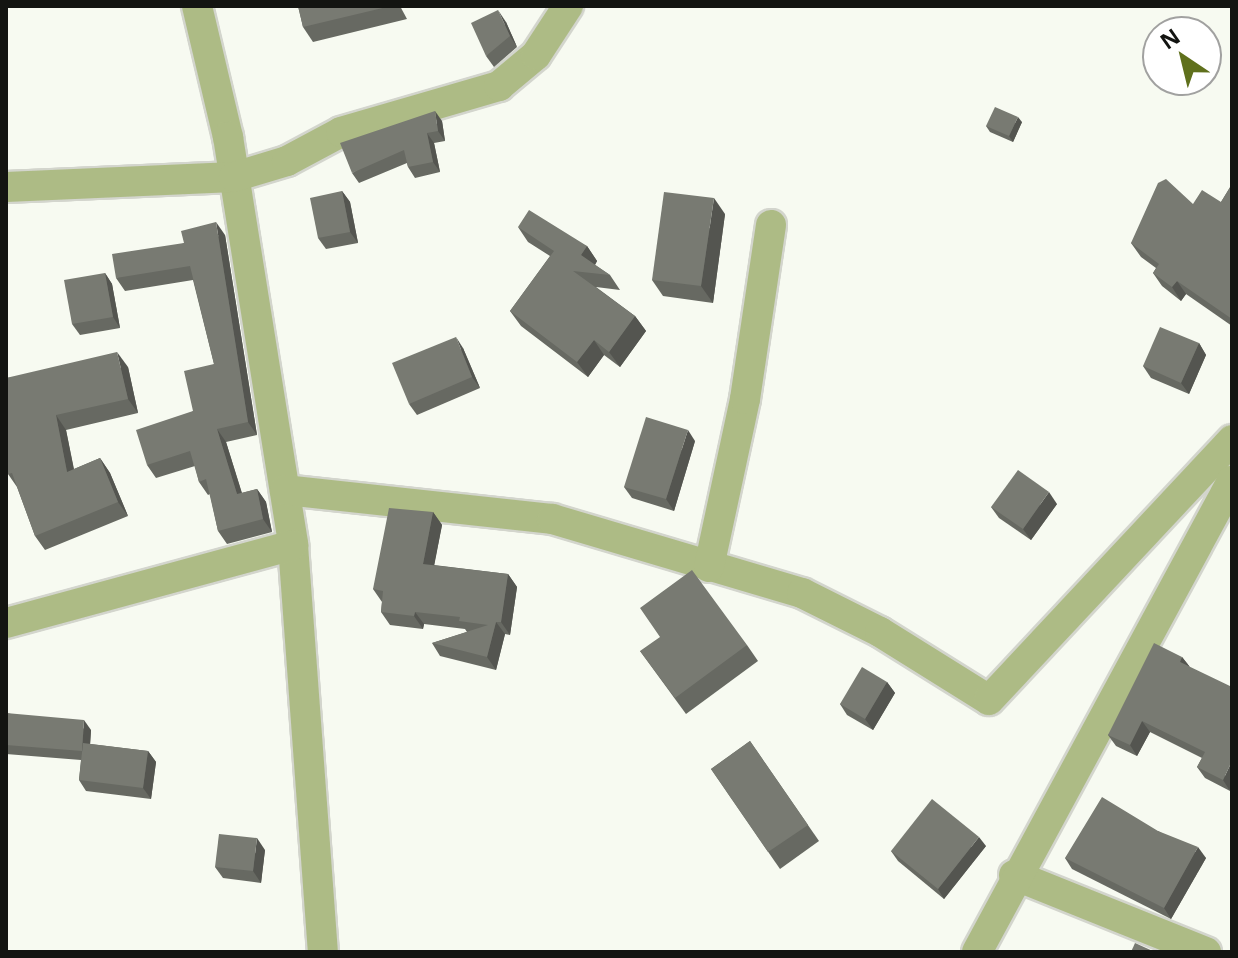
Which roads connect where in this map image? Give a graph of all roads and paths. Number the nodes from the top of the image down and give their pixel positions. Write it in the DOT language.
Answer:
graph roads {
  1 [pos="197,6"];
  2 [pos="568,6"];
  3 [pos="234,177"];
  4 [pos="6,187"];
  5 [pos="771,225"];
  6 [pos="1232,440"];
  7 [pos="1232,481"];
  8 [pos="285,490"];
  9 [pos="293,545"];
  10 [pos="709,567"];
  11 [pos="6,623"];
  12 [pos="1014,875"];
  13 [pos="323,952"];
  14 [pos="977,952"];
  15 [pos="1206,952"];
  1 -- 3 [label="street"];
  2 -- 3 [label="street"];
  3 -- 4 [label="street"];
  3 -- 8 [label="street"];
  5 -- 10 [label="street"];
  6 -- 10 [label="street"];
  7 -- 12 [label="street"];
  8 -- 9 [label="street"];
  8 -- 10 [label="street"];
  9 -- 11 [label="street"];
  9 -- 13 [label="street"];
  12 -- 14 [label="street"];
  12 -- 15 [label="street"];
}
